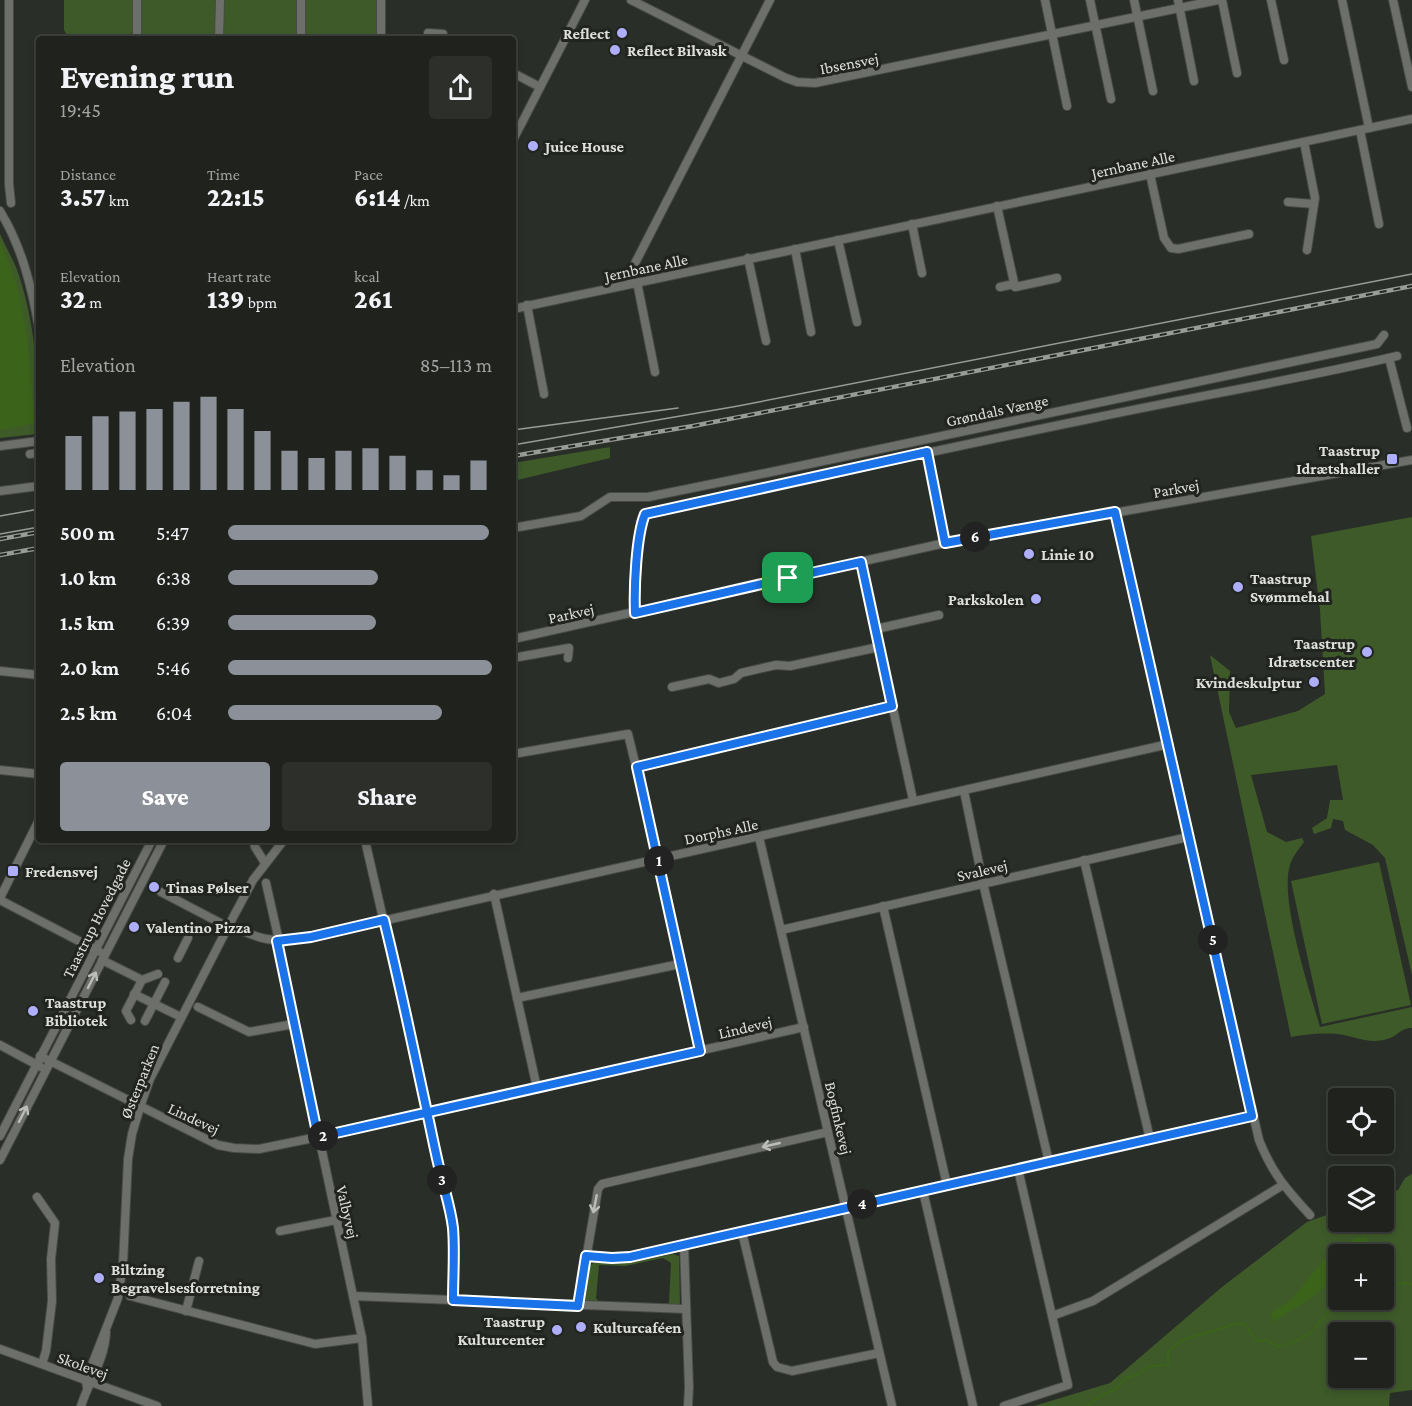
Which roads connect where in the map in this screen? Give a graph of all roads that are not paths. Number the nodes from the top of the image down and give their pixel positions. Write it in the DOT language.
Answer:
graph roads {
  1 [pos="9,0"];
  2 [pos="137,0"];
  3 [pos="220,0"];
  4 [pos="301,0"];
  5 [pos="381,0"];
  6 [pos="585,0"];
  7 [pos="632,0"];
  8 [pos="770,0"];
  9 [pos="1045,0"];
  10 [pos="1090,0"];
  11 [pos="1134,0"];
  12 [pos="1220,0"];
  13 [pos="1271,0"];
  14 [pos="1342,0"];
  15 [pos="1393,0"];
  16 [pos="1179,4"];
  17 [pos="1137,17"];
  18 [pos="1095,26"];
  19 [pos="428,33"];
  20 [pos="1053,35"];
  21 [pos="137,36"];
  22 [pos="219,36"];
  23 [pos="301,36"];
  24 [pos="381,36"];
  25 [pos="443,36"];
  26 [pos="741,55"];
  27 [pos="1284,60"];
  28 [pos="1237,73"];
  29 [pos="516,75"];
  30 [pos="1194,81"];
  31 [pos="540,87"];
  32 [pos="1412,87"];
  33 [pos="1153,90"];
  34 [pos="1111,99"];
  35 [pos="1067,106"];
  36 [pos="1412,119"];
  37 [pos="1370,128"];
  38 [pos="1360,130"];
  39 [pos="516,134"];
  40 [pos="1304,142"];
  41 [pos="1150,174"];
  42 [pos="1288,202"];
  43 [pos="11,203"];
  44 [pos="1314,204"];
  45 [pos="997,206"];
  46 [pos="0,211"];
  47 [pos="912,224"];
  48 [pos="1379,224"];
  49 [pos="1249,234"];
  50 [pos="838,240"];
  51 [pos="795,249"];
  52 [pos="1307,250"];
  53 [pos="748,258"];
  54 [pos="922,273"];
  55 [pos="1057,278"];
  56 [pos="634,283"];
  57 [pos="1014,284"];
  58 [pos="1000,287"];
  59 [pos="527,305"];
  60 [pos="516,308"];
  61 [pos="36,312"];
  62 [pos="857,322"];
  63 [pos="811,332"];
  64 [pos="1384,335"];
  65 [pos="766,341"];
  66 [pos="655,372"];
  67 [pos="544,394"];
  68 [pos="1407,428"];
  69 [pos="36,441"];
  70 [pos="0,446"];
  71 [pos="927,452"];
  72 [pos="36,453"];
  73 [pos="30,454"];
  74 [pos="1412,460"];
  75 [pos="36,486"];
  76 [pos="0,491"];
  77 [pos="1115,512"];
  78 [pos="516,527"];
  79 [pos="945,543"];
  80 [pos="861,562"];
  81 [pos="635,613"];
  82 [pos="939,615"];
  83 [pos="876,629"];
  84 [pos="516,638"];
  85 [pos="879,647"];
  86 [pos="516,657"];
  87 [pos="568,658"];
  88 [pos="0,671"];
  89 [pos="36,675"];
  90 [pos="672,687"];
  91 [pos="892,706"];
  92 [pos="1169,744"];
  93 [pos="516,753"];
  94 [pos="637,767"];
  95 [pos="0,770"];
  96 [pos="36,774"];
  97 [pos="964,791"];
  98 [pos="913,800"];
  99 [pos="36,826"];
  100 [pos="759,837"];
  101 [pos="1188,837"];
  102 [pos="150,843"];
  103 [pos="162,843"];
  104 [pos="254,843"];
  105 [pos="282,843"];
  106 [pos="366,843"];
  107 [pos="658,858"];
  108 [pos="1084,860"];
  109 [pos="265,863"];
  110 [pos="266,883"];
  111 [pos="983,884"];
  112 [pos="161,891"];
  113 [pos="494,894"];
  114 [pos="0,899"];
  115 [pos="883,906"];
  116 [pos="384,920"];
  117 [pos="228,926"];
  118 [pos="781,930"];
  119 [pos="188,938"];
  120 [pos="278,941"];
  121 [pos="96,950"];
  122 [pos="103,957"];
  123 [pos="178,958"];
  124 [pos="680,964"];
  125 [pos="158,974"];
  126 [pos="142,980"];
  127 [pos="165,982"];
  128 [pos="134,994"];
  129 [pos="517,998"];
  130 [pos="154,1004"];
  131 [pos="198,1007"];
  132 [pos="182,1017"];
  133 [pos="131,1020"];
  134 [pos="145,1021"];
  135 [pos="294,1024"];
  136 [pos="804,1028"];
  137 [pos="0,1045"];
  138 [pos="700,1051"];
  139 [pos="39,1060"];
  140 [pos="48,1065"];
  141 [pos="537,1088"];
  142 [pos="140,1107"];
  143 [pos="427,1113"];
  144 [pos="1252,1116"];
  145 [pos="828,1132"];
  146 [pos="0,1136"];
  147 [pos="318,1137"];
  148 [pos="1150,1139"];
  149 [pos="0,1160"];
  150 [pos="1049,1162"];
  151 [pos="1018,1169"];
  152 [pos="947,1185"];
  153 [pos="1283,1185"];
  154 [pos="923,1191"];
  155 [pos="37,1197"];
  156 [pos="846,1208"];
  157 [pos="1310,1215"];
  158 [pos="336,1220"];
  159 [pos="280,1231"];
  160 [pos="742,1232"];
  161 [pos="684,1245"];
  162 [pos="586,1256"];
  163 [pos="199,1261"];
  164 [pos="130,1296"];
  165 [pos="353,1296"];
  166 [pos="453,1300"];
  167 [pos="578,1306"];
  168 [pos="686,1309"];
  169 [pos="186,1311"];
  170 [pos="1052,1316"];
  171 [pos="362,1338"];
  172 [pos="0,1349"];
  173 [pos="879,1353"];
  174 [pos="42,1364"];
  175 [pos="88,1383"];
  176 [pos="81,1406"];
  177 [pos="158,1406"];
  178 [pos="368,1406"];
  179 [pos="688,1406"];
  180 [pos="892,1406"];
  181 [pos="973,1406"];
  182 [pos="1004,1406"];
  1 -- 43 [label="street"];
  2 -- 21 [label="street"];
  3 -- 22 [label="street"];
  4 -- 23 [label="street"];
  5 -- 24 [label="street"];
  6 -- 31 [label="street"];
  7 -- 26 [label="street, Ibsensvej"];
  8 -- 26 [label="street"];
  9 -- 20 [label="street"];
  10 -- 18 [label="street"];
  11 -- 17 [label="street"];
  12 -- 16 [label="street, Ibsensvej"];
  12 -- 28 [label="street, Ibsensvej"];
  13 -- 27 [label="street"];
  14 -- 37 [label="street"];
  15 -- 32 [label="street"];
  16 -- 17 [label="street, Ibsensvej"];
  16 -- 30 [label="street"];
  17 -- 18 [label="street, Ibsensvej"];
  17 -- 33 [label="street"];
  18 -- 20 [label="street, Ibsensvej"];
  18 -- 34 [label="street"];
  19 -- 25 [label="street"];
  20 -- 26 [label="street, Ibsensvej"];
  20 -- 35 [label="street"];
  26 -- 56 [label="street"];
  29 -- 31 [label="street"];
  31 -- 39 [label="street"];
  36 -- 37 [label="street, Jernbane Alle"];
  37 -- 38 [label="street, Jernbane Alle"];
  38 -- 40 [label="street, Jernbane Alle"];
  38 -- 48 [label="street"];
  40 -- 41 [label="street, Jernbane Alle"];
  40 -- 44 [label="street"];
  41 -- 45 [label="street, Jernbane Alle"];
  41 -- 49 [label="street"];
  42 -- 44 [label="street"];
  44 -- 52 [label="street"];
  45 -- 47 [label="street, Jernbane Alle"];
  45 -- 57 [label="street"];
  46 -- 61 [label="street"];
  47 -- 50 [label="street, Jernbane Alle"];
  47 -- 54 [label="street"];
  50 -- 51 [label="street, Jernbane Alle"];
  50 -- 62 [label="street"];
  51 -- 53 [label="street, Jernbane Alle"];
  51 -- 63 [label="street"];
  53 -- 56 [label="street, Jernbane Alle"];
  53 -- 65 [label="street"];
  55 -- 57 [label="street"];
  56 -- 59 [label="street, Jernbane Alle"];
  56 -- 66 [label="street"];
  57 -- 58 [label="street"];
  59 -- 60 [label="street, Jernbane Alle"];
  59 -- 67 [label="street"];
  64 -- 78 [label="street, Grøndals Vænge"];
  68 -- 71 [label="street"];
  69 -- 70 [label="street"];
  71 -- 79 [label="street"];
  71 -- 81 [label="street"];
  72 -- 73 [label="street"];
  74 -- 77 [label="street, Parkvej"];
  75 -- 76 [label="street"];
  77 -- 79 [label="street, Parkvej"];
  77 -- 92 [label="street"];
  79 -- 80 [label="street, Parkvej"];
  80 -- 81 [label="street, Parkvej"];
  80 -- 83 [label="street"];
  81 -- 84 [label="street, Parkvej"];
  82 -- 83 [label="street"];
  83 -- 85 [label="street"];
  85 -- 90 [label="street"];
  85 -- 91 [label="street"];
  86 -- 87 [label="street, Parkvej"];
  88 -- 89 [label="street"];
  91 -- 94 [label="street"];
  91 -- 98 [label="street"];
  92 -- 97 [label="street, Dorphs Alle"];
  92 -- 101 [label="street"];
  93 -- 94 [label="street"];
  94 -- 107 [label="street"];
  95 -- 96 [label="street"];
  97 -- 98 [label="street, Dorphs Alle"];
  97 -- 111 [label="street"];
  98 -- 100 [label="street, Dorphs Alle"];
  99 -- 114 [label="street"];
  100 -- 107 [label="street, Dorphs Alle"];
  100 -- 118 [label="street, Bogfinkevej"];
  101 -- 108 [label="street, Svalevej"];
  101 -- 144 [label="street"];
  102 -- 121 [label="street, Taastrup Hovedgade"];
  103 -- 122 [label="street, Taastrup Hovedgade"];
  104 -- 109 [label="street"];
  105 -- 109 [label="street, Østerparken"];
  106 -- 116 [label="street"];
  107 -- 113 [label="street, Dorphs Alle"];
  107 -- 124 [label="street"];
  108 -- 111 [label="street, Svalevej"];
  108 -- 148 [label="street"];
  109 -- 117 [label="street, Østerparken"];
  110 -- 120 [label="street"];
  111 -- 115 [label="street, Svalevej"];
  111 -- 150 [label="street"];
  112 -- 117 [label="street, Dorphs Alle"];
  113 -- 116 [label="street, Dorphs Alle"];
  113 -- 129 [label="street"];
  114 -- 121 [label="street"];
  115 -- 118 [label="street, Svalevej"];
  115 -- 152 [label="street"];
  116 -- 120 [label="street, Dorphs Alle"];
  116 -- 143 [label="street"];
  117 -- 120 [label="street, Dorphs Alle"];
  117 -- 132 [label="street, Østerparken"];
  118 -- 136 [label="street, Bogfinkevej"];
  119 -- 123 [label="street"];
  120 -- 135 [label="street, Valbyvej"];
  121 -- 122 [label="street"];
  121 -- 139 [label="street, Taastrup Hovedgade"];
  122 -- 126 [label="street"];
  140 -- 122 [label="street, Taastrup Hovedgade, one-way"];
  124 -- 129 [label="street"];
  124 -- 138 [label="street"];
  125 -- 126 [label="street"];
  126 -- 128 [label="street"];
  127 -- 130 [label="street"];
  128 -- 130 [label="street"];
  128 -- 133 [label="street"];
  129 -- 141 [label="street"];
  130 -- 132 [label="street"];
  130 -- 134 [label="street"];
  131 -- 135 [label="street"];
  132 -- 142 [label="street, Østerparken"];
  135 -- 147 [label="street, Valbyvej"];
  136 -- 138 [label="street, Lindevej"];
  136 -- 145 [label="street, Bogfinkevej"];
  137 -- 139 [label="street, Lindevej"];
  138 -- 141 [label="street, Lindevej"];
  139 -- 140 [label="street, Lindevej"];
  139 -- 146 [label="street, Taastrup Hovedgade"];
  140 -- 142 [label="street, Lindevej"];
  149 -- 140 [label="street, Taastrup Hovedgade, one-way"];
  141 -- 143 [label="street, Lindevej"];
  142 -- 147 [label="street, Lindevej"];
  142 -- 175 [label="street, Østerparken"];
  143 -- 147 [label="street, Lindevej"];
  143 -- 166 [label="street"];
  144 -- 148 [label="street"];
  144 -- 153 [label="street"];
  145 -- 156 [label="street, Bogfinkevej"];
  145 -- 162 [label="street, one-way"];
  147 -- 158 [label="street, Valbyvej"];
  148 -- 150 [label="street"];
  150 -- 151 [label="street"];
  151 -- 152 [label="street"];
  151 -- 170 [label="street"];
  152 -- 154 [label="street"];
  153 -- 157 [label="street"];
  153 -- 170 [label="street"];
  154 -- 156 [label="street"];
  154 -- 181 [label="street"];
  155 -- 174 [label="street"];
  156 -- 160 [label="street"];
  156 -- 173 [label="street, Bogfinkevej"];
  158 -- 159 [label="street"];
  158 -- 165 [label="street, Valbyvej"];
  160 -- 161 [label="street"];
  160 -- 173 [label="street"];
  161 -- 162 [label="street"];
  161 -- 168 [label="street"];
  162 -- 167 [label="street"];
  163 -- 169 [label="street"];
  164 -- 169 [label="street"];
  165 -- 166 [label="street"];
  165 -- 171 [label="street, Valbyvej"];
  166 -- 167 [label="street"];
  167 -- 168 [label="street"];
  168 -- 179 [label="street"];
  169 -- 171 [label="street"];
  170 -- 182 [label="street"];
  171 -- 178 [label="street, Valbyvej"];
  172 -- 174 [label="street, Skolevej"];
  173 -- 180 [label="street, Bogfinkevej"];
  174 -- 175 [label="street, Skolevej"];
  175 -- 176 [label="street, Østerparken"];
  175 -- 177 [label="street, Skolevej"];
}
